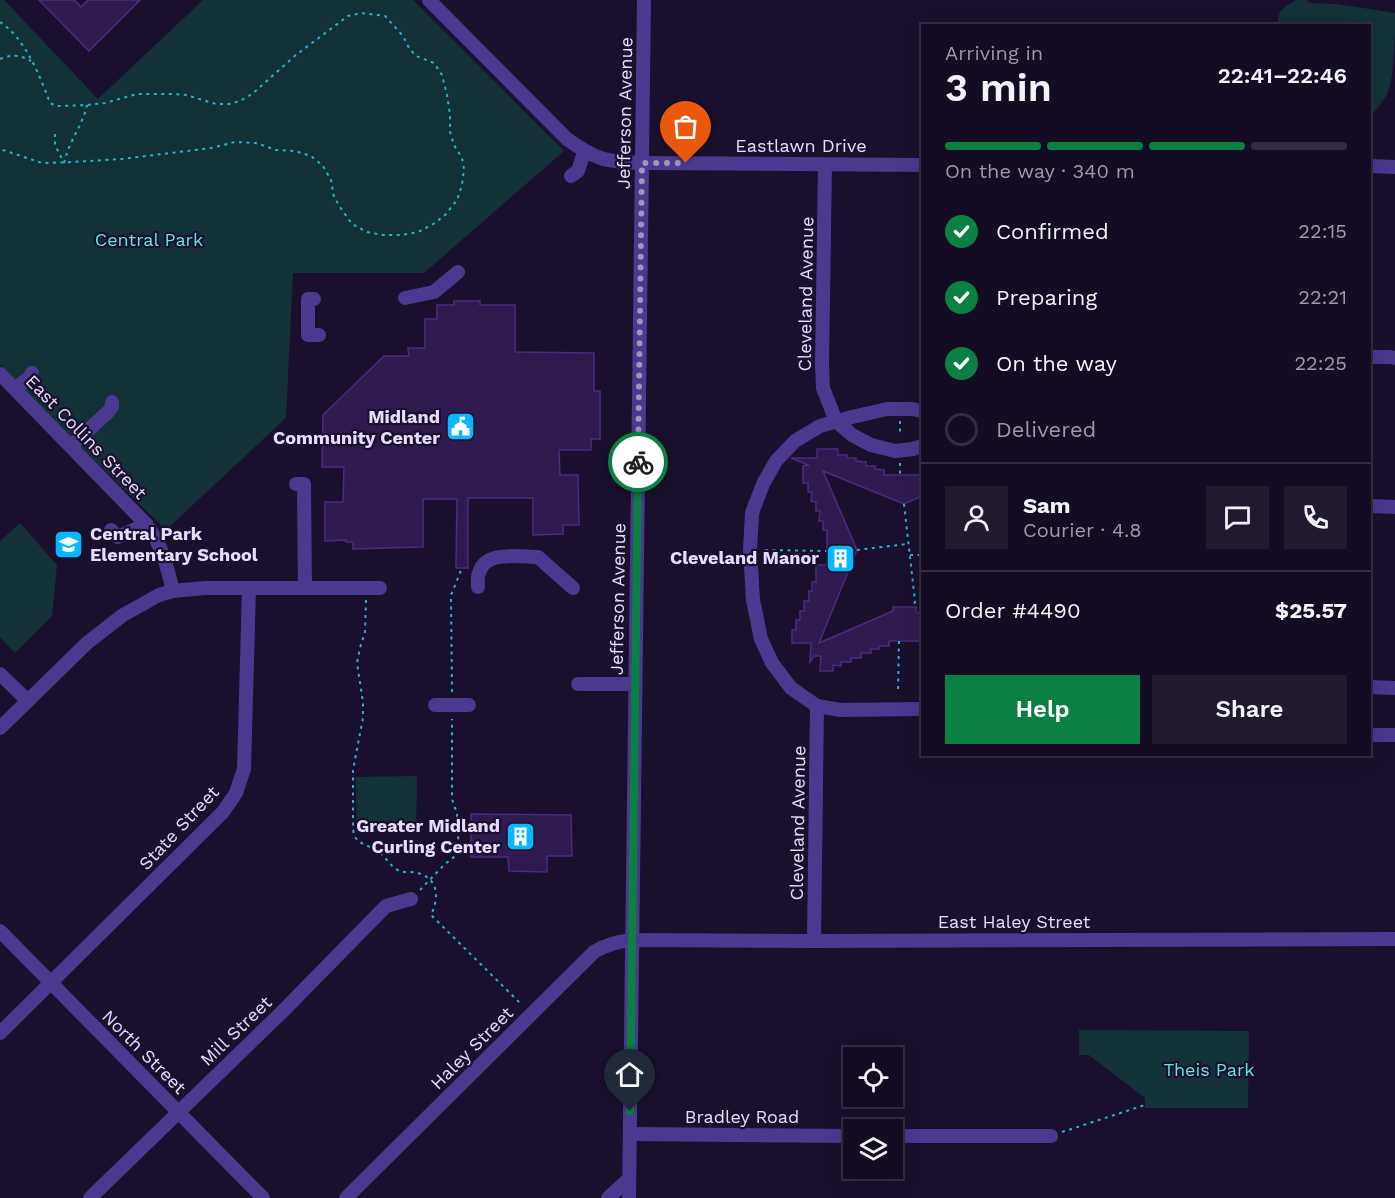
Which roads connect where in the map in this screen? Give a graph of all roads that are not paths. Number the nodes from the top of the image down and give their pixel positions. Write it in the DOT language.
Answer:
graph roads {
  1 [pos="429,0"];
  2 [pos="644,0"];
  3 [pos="585,152"];
  4 [pos="642,163"];
  5 [pos="825,165"];
  6 [pos="921,165"];
  7 [pos="1371,166"];
  8 [pos="1395,167"];
  9 [pos="571,176"];
  10 [pos="458,272"];
  11 [pos="405,298"];
  12 [pos="314,299"];
  13 [pos="319,335"];
  14 [pos="1371,357"];
  15 [pos="1395,358"];
  16 [pos="32,373"];
  17 [pos="0,374"];
  18 [pos="15,389"];
  19 [pos="112,402"];
  20 [pos="921,411"];
  21 [pos="836,421"];
  22 [pos="71,446"];
  23 [pos="921,446"];
  24 [pos="296,484"];
  25 [pos="1371,507"];
  26 [pos="1395,507"];
  27 [pos="146,524"];
  28 [pos="111,530"];
  29 [pos="290,539"];
  30 [pos="305,539"];
  31 [pos="478,587"];
  32 [pos="249,588"];
  33 [pos="305,588"];
  34 [pos="374,588"];
  35 [pos="573,588"];
  36 [pos="173,591"];
  37 [pos="0,674"];
  38 [pos="578,684"];
  39 [pos="635,684"];
  40 [pos="1371,687"];
  41 [pos="1395,688"];
  42 [pos="28,702"];
  43 [pos="435,705"];
  44 [pos="469,705"];
  45 [pos="817,706"];
  46 [pos="921,709"];
  47 [pos="0,728"];
  48 [pos="1371,735"];
  49 [pos="1395,735"];
  50 [pos="411,899"];
  51 [pos="0,931"];
  52 [pos="1395,939"];
  53 [pos="633,940"];
  54 [pos="814,941"];
  55 [pos="51,983"];
  56 [pos="0,1033"];
  57 [pos="178,1112"];
  58 [pos="630,1134"];
  59 [pos="843,1136"];
  60 [pos="903,1136"];
  61 [pos="1051,1136"];
  62 [pos="629,1179"];
  63 [pos="90,1198"];
  64 [pos="262,1198"];
  65 [pos="346,1198"];
  66 [pos="608,1198"];
  67 [pos="629,1198"];
  1 -- 3 [label="street, Eastlawn Drive"];
  2 -- 4 [label="street, Jefferson Avenue"];
  3 -- 4 [label="street, Eastlawn Drive"];
  3 -- 9 [label="street"];
  4 -- 5 [label="street, Eastlawn Drive"];
  4 -- 39 [label="street, Jefferson Avenue"];
  5 -- 6 [label="street, Eastlawn Drive"];
  5 -- 21 [label="street, Cleveland Avenue"];
  7 -- 8 [label="street"];
  10 -- 11 [label="street"];
  12 -- 13 [label="street"];
  14 -- 15 [label="street"];
  16 -- 18 [label="street"];
  17 -- 18 [label="street, East Collins Street"];
  18 -- 22 [label="street, East Collins Street"];
  19 -- 22 [label="street"];
  20 -- 21 [label="street"];
  21 -- 23 [label="street"];
  21 -- 45 [label="street"];
  22 -- 27 [label="street, East Collins Street"];
  24 -- 30 [label="street"];
  25 -- 26 [label="street"];
  27 -- 28 [label="street"];
  27 -- 36 [label="street, East Collins Street"];
  29 -- 30 [label="street"];
  30 -- 33 [label="street"];
  31 -- 35 [label="street"];
  32 -- 33 [label="street"];
  32 -- 36 [label="street"];
  32 -- 55 [label="street, State Street"];
  33 -- 34 [label="street"];
  36 -- 42 [label="street"];
  37 -- 42 [label="street"];
  38 -- 39 [label="street"];
  39 -- 53 [label="street, Jefferson Avenue"];
  40 -- 41 [label="street"];
  42 -- 47 [label="street"];
  43 -- 44 [label="street"];
  45 -- 46 [label="street"];
  45 -- 54 [label="street, Cleveland Avenue"];
  48 -- 49 [label="street"];
  50 -- 57 [label="street, Mill Street"];
  51 -- 55 [label="street, North Street"];
  52 -- 54 [label="street, East Haley Street"];
  53 -- 54 [label="street, East Haley Street"];
  53 -- 58 [label="street, Jefferson Avenue"];
  53 -- 65 [label="street, Haley Street"];
  55 -- 56 [label="street, State Street"];
  55 -- 57 [label="street, North Street"];
  57 -- 63 [label="street, Mill Street"];
  57 -- 64 [label="street, North Street"];
  58 -- 59 [label="street, Bradley Road"];
  58 -- 62 [label="street, Jefferson Avenue"];
  60 -- 61 [label="street"];
  62 -- 66 [label="street"];
  62 -- 67 [label="street, Jefferson Avenue"];
}
